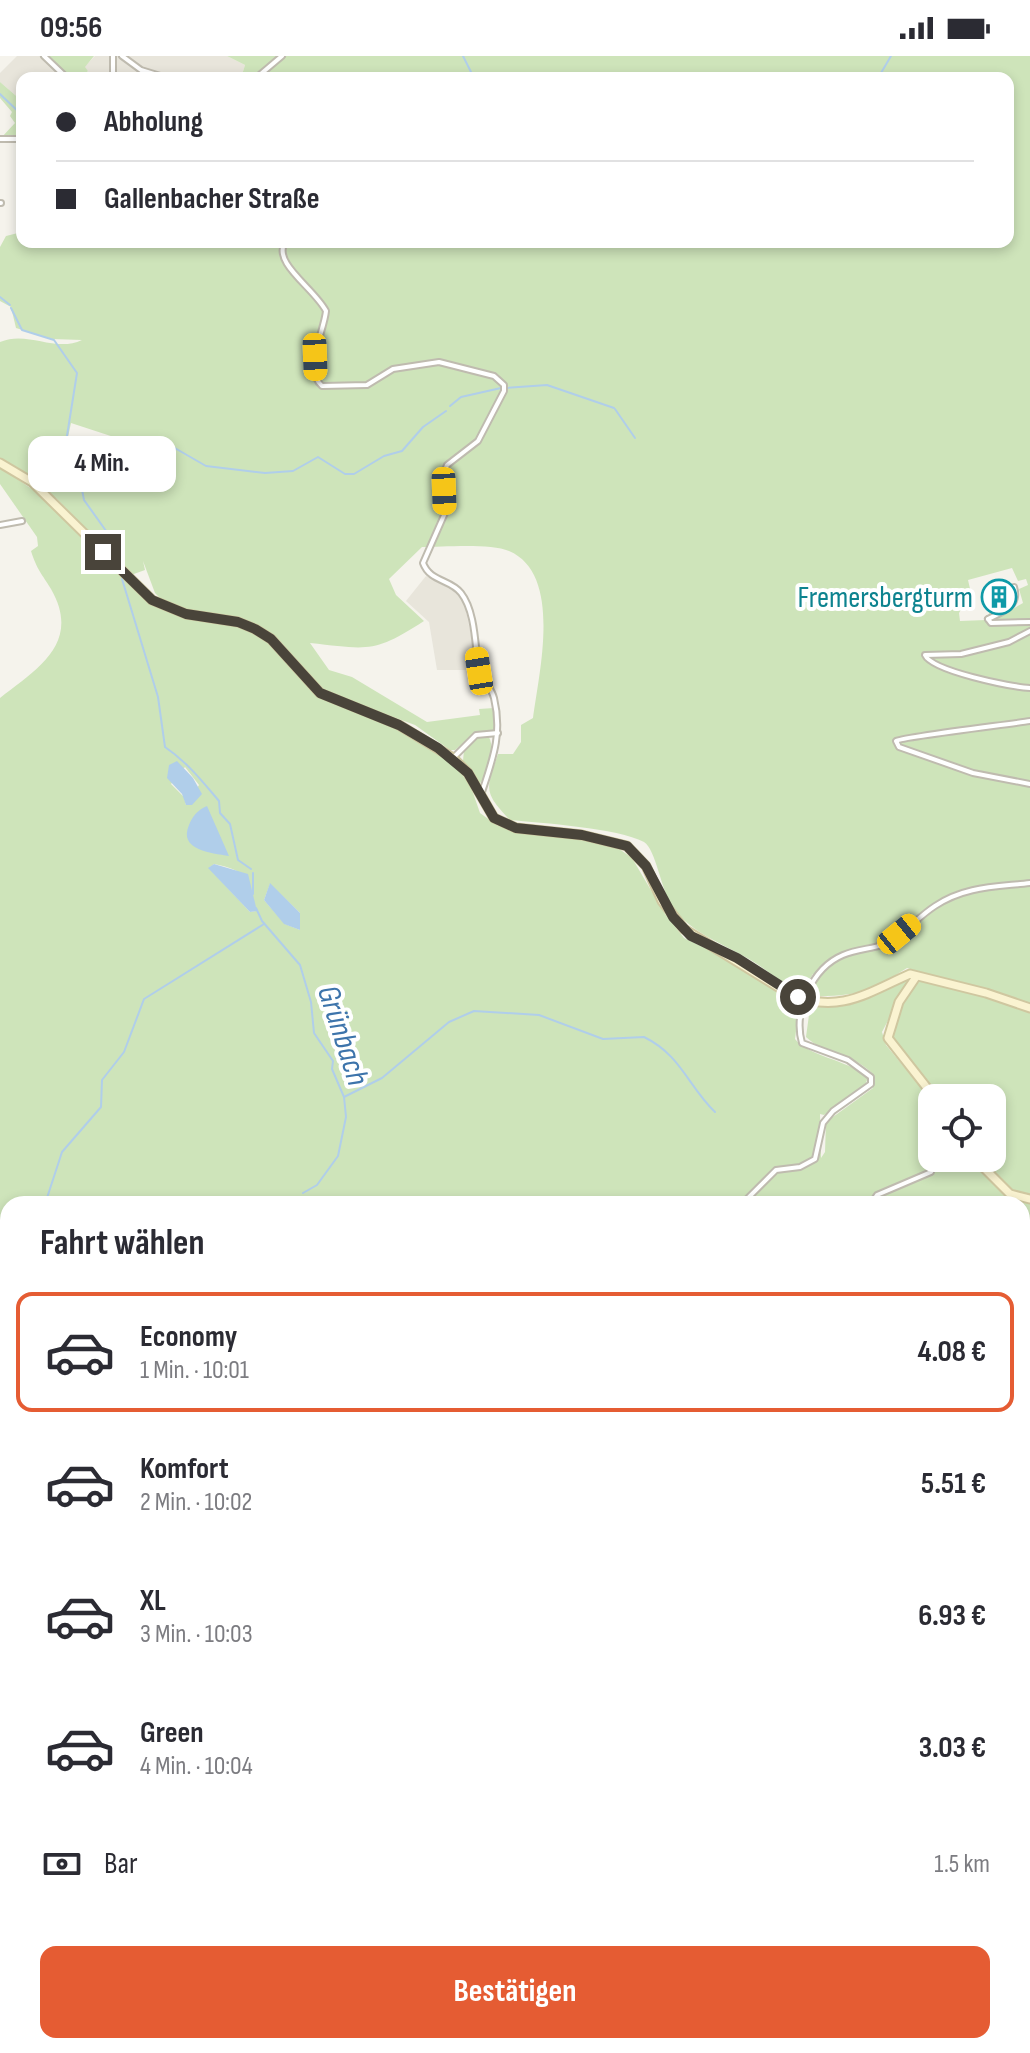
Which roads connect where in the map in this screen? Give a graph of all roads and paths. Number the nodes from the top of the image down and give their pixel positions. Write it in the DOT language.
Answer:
graph roads {
  1 [pos="44,56"];
  2 [pos="122,56"];
  3 [pos="282,56"];
  4 [pos="61,72"];
  5 [pos="148,72"];
  6 [pos="263,72"];
  7 [pos="281,248"];
  8 [pos="0,463"];
  9 [pos="22,521"];
  10 [pos="0,525"];
  11 [pos="988,596"];
  12 [pos="1030,622"];
  13 [pos="1030,631"];
  14 [pos="1030,688"];
  15 [pos="1030,721"];
  16 [pos="498,733"];
  17 [pos="453,758"];
  18 [pos="1030,784"];
  19 [pos="479,796"];
  20 [pos="1030,883"];
  21 [pos="916,977"];
  22 [pos="806,1000"];
  23 [pos="1030,1008"];
  24 [pos="924,1084"];
  25 [pos="931,1172"];
  26 [pos="988,1172"];
  27 [pos="750,1196"];
  28 [pos="876,1196"];
  29 [pos="1018,1196"];
  1 -- 4 [label="street"];
  2 -- 5 [label="street"];
  3 -- 6 [label="street"];
  7 -- 16 [label="street"];
  8 -- 17 [label="main road"];
  9 -- 10 [label="street"];
  11 -- 12 [label="street"];
  13 -- 14 [label="street"];
  15 -- 18 [label="street"];
  16 -- 17 [label="street"];
  16 -- 19 [label="street"];
  17 -- 19 [label="main road"];
  19 -- 22 [label="main road"];
  20 -- 22 [label="street"];
  21 -- 22 [label="main road"];
  21 -- 23 [label="main road"];
  21 -- 24 [label="main road"];
  22 -- 27 [label="street"];
  25 -- 28 [label="street"];
  26 -- 29 [label="main road"];
}
